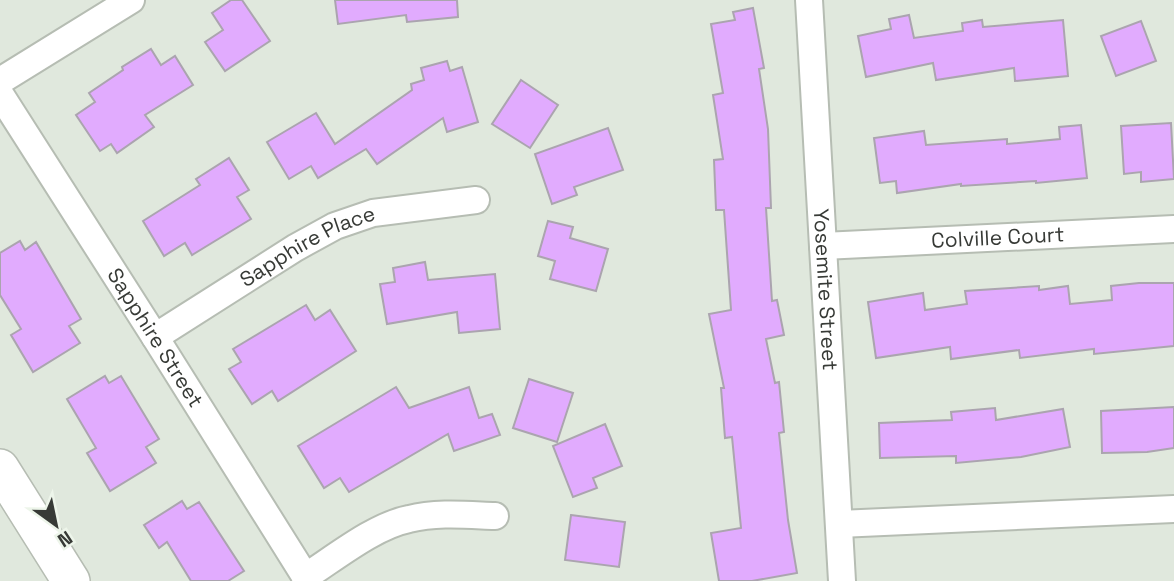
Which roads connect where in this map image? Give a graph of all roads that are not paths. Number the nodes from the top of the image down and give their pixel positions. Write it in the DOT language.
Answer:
graph roads {
  1 [pos="131,0"];
  2 [pos="809,0"];
  3 [pos="0,80"];
  4 [pos="0,94"];
  5 [pos="476,200"];
  6 [pos="1174,229"];
  7 [pos="823,246"];
  8 [pos="155,337"];
  9 [pos="0,468"];
  10 [pos="1174,509"];
  11 [pos="495,516"];
  12 [pos="839,524"];
  13 [pos="306,579"];
  14 [pos="71,581"];
  15 [pos="842,581"];
  1 -- 3 [label="street"];
  2 -- 7 [label="street, Yosemite Street"];
  4 -- 8 [label="street, Sapphire Street"];
  5 -- 8 [label="street, Sapphire Place"];
  6 -- 7 [label="street, Colville Court"];
  7 -- 12 [label="street, Yosemite Street"];
  8 -- 13 [label="street, Sapphire Street"];
  9 -- 14 [label="main road"];
  10 -- 12 [label="street"];
  11 -- 13 [label="street"];
  12 -- 15 [label="street, Yosemite Street"];
}
